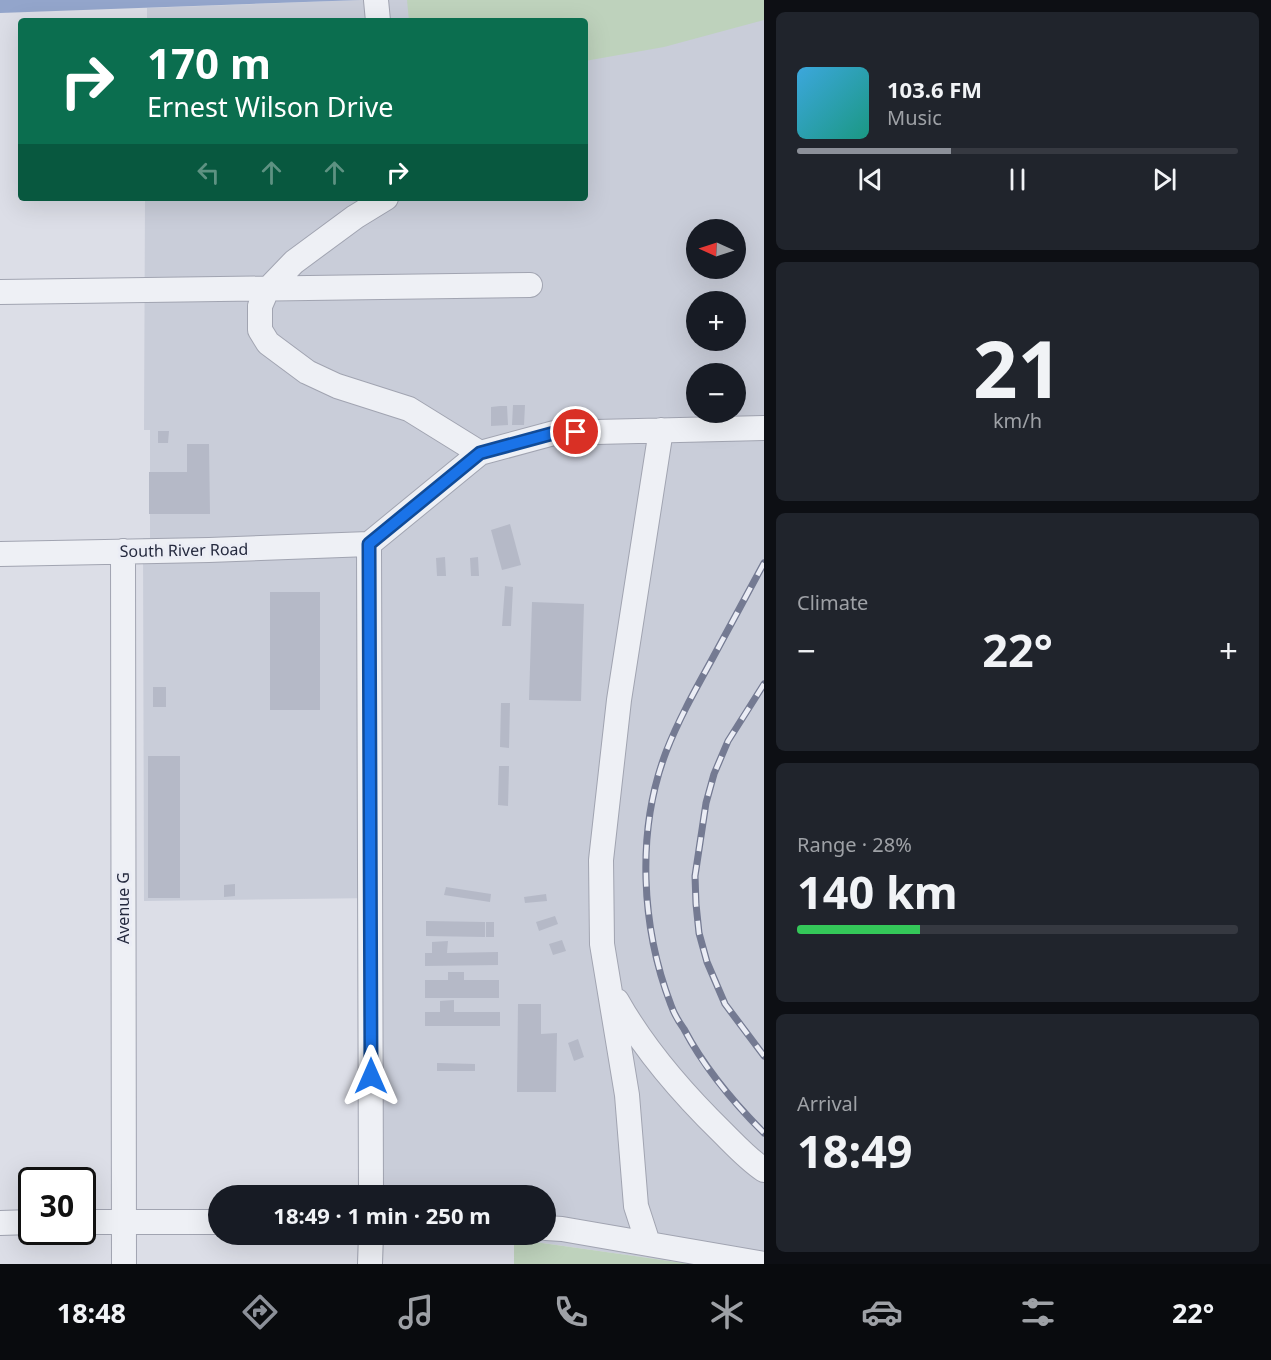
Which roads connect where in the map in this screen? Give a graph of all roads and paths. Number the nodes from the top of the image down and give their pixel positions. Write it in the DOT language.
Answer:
graph roads {
  1 [pos="376,0"];
  2 [pos="378,18"];
  3 [pos="381,201"];
  4 [pos="530,285"];
  5 [pos="267,290"];
  6 [pos="0,292"];
  7 [pos="764,428"];
  8 [pos="661,430"];
  9 [pos="480,453"];
  10 [pos="369,544"];
  11 [pos="123,552"];
  12 [pos="0,554"];
  13 [pos="610,989"];
  14 [pos="764,1170"];
  15 [pos="371,1185"];
  16 [pos="18,1222"];
  17 [pos="96,1222"];
  18 [pos="124,1222"];
  19 [pos="208,1222"];
  20 [pos="0,1223"];
  21 [pos="556,1229"];
  22 [pos="648,1243"];
  23 [pos="371,1245"];
  24 [pos="124,1264"];
  25 [pos="370,1264"];
  26 [pos="764,1264"];
  1 -- 2 [label="street"];
  3 -- 5 [label="street"];
  4 -- 5 [label="street"];
  5 -- 6 [label="street"];
  5 -- 9 [label="street"];
  7 -- 8 [label="street"];
  8 -- 9 [label="street"];
  8 -- 13 [label="street"];
  9 -- 10 [label="street"];
  10 -- 11 [label="street, South River Road"];
  10 -- 15 [label="street"];
  11 -- 12 [label="street, South River Road"];
  11 -- 18 [label="street, Avenue G"];
  13 -- 14 [label="street"];
  13 -- 22 [label="street"];
  16 -- 20 [label="street"];
  17 -- 18 [label="street"];
  18 -- 19 [label="street"];
  18 -- 24 [label="street, Avenue G"];
  21 -- 22 [label="street"];
  22 -- 26 [label="street"];
  23 -- 25 [label="street"];
}
